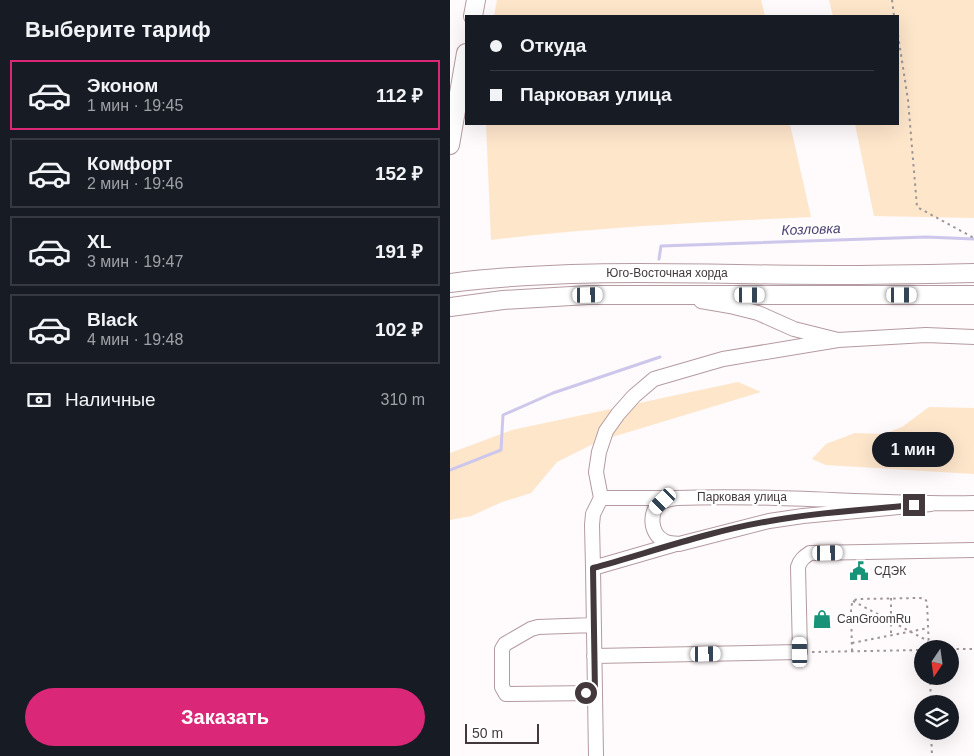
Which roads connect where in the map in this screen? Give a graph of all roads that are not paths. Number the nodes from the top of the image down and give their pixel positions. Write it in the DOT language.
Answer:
graph roads {
  1 [pos="476,0"];
  2 [pos="473,15"];
  3 [pos="465,59"];
  4 [pos="450,145"];
  5 [pos="974,273"];
  6 [pos="450,283"];
  7 [pos="628,295"];
  8 [pos="974,295"];
  9 [pos="450,307"];
  10 [pos="974,337"];
  11 [pos="838,340"];
  12 [pos="601,498"];
  13 [pos="676,498"];
  14 [pos="974,503"];
  15 [pos="931,504"];
  16 [pos="679,544"];
  17 [pos="974,550"];
  18 [pos="593,568"];
  19 [pos="594,625"];
  20 [pos="594,656"];
  21 [pos="595,693"];
  22 [pos="596,756"];
  1 -- 2 [label="main road"];
  3 -- 4 [label="main road"];
  5 -- 6 [label="main road, Юго-Восточная хорда"];
  7 -- 8 [label="main road, Юго-Восточная хорда"];
  7 -- 9 [label="main road, Юго-Восточная хорда"];
  7 -- 11 [label="street"];
  10 -- 11 [label="street"];
  11 -- 12 [label="street"];
  12 -- 13 [label="street"];
  12 -- 18 [label="street"];
  13 -- 15 [label="street, Парковая улица"];
  13 -- 16 [label="street, Парковая улица"];
  14 -- 15 [label="street, Парковая улица"];
  15 -- 16 [label="street, Парковая улица"];
  16 -- 18 [label="street"];
  17 -- 20 [label="street"];
  18 -- 19 [label="street"];
  19 -- 20 [label="street"];
  19 -- 21 [label="street"];
  20 -- 21 [label="street"];
  21 -- 22 [label="street"];
}
